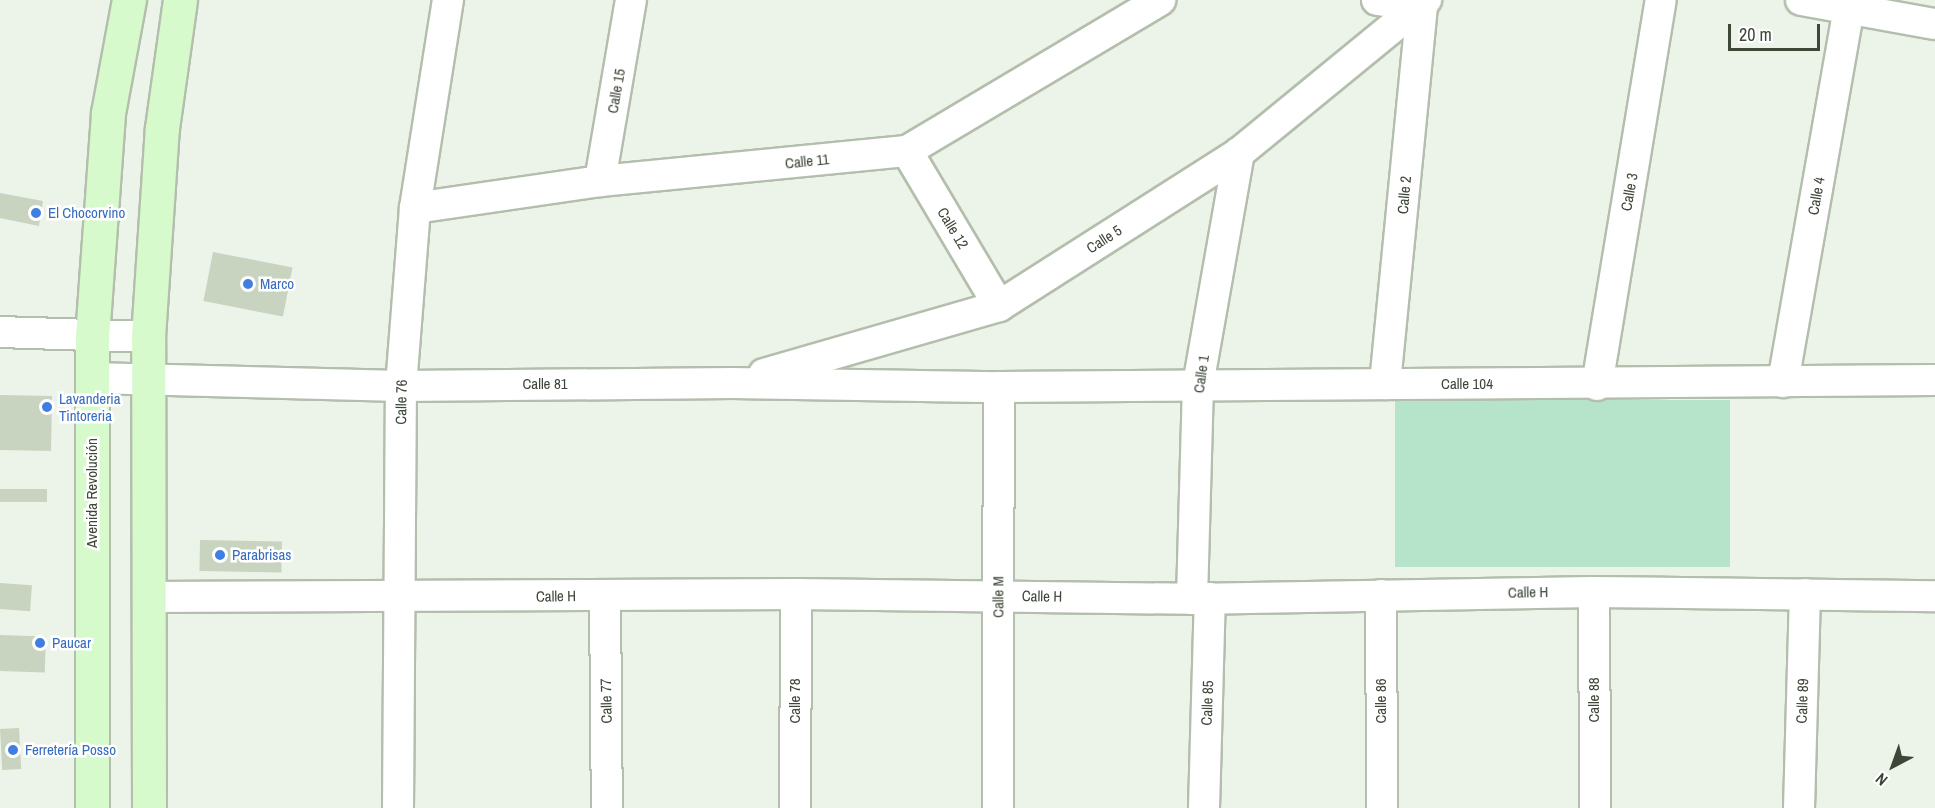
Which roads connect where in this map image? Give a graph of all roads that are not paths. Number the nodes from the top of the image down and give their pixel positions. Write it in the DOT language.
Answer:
graph roads {
  1 [pos="129,0"];
  2 [pos="180,0"];
  3 [pos="448,0"];
  4 [pos="631,0"];
  5 [pos="1160,0"];
  6 [pos="1377,0"];
  7 [pos="1662,0"];
  8 [pos="1801,0"];
  9 [pos="1424,3"];
  10 [pos="1849,9"];
  11 [pos="1935,24"];
  12 [pos="907,151"];
  13 [pos="1239,153"];
  14 [pos="600,181"];
  15 [pos="415,208"];
  16 [pos="999,306"];
  17 [pos="0,332"];
  18 [pos="92,337"];
  19 [pos="148,337"];
  20 [pos="92,378"];
  21 [pos="148,378"];
  22 [pos="1935,380"];
  23 [pos="1783,382"];
  24 [pos="732,383"];
  25 [pos="1386,384"];
  26 [pos="1198,385"];
  27 [pos="1597,385"];
  28 [pos="401,386"];
  29 [pos="999,387"];
  30 [pos="1594,591"];
  31 [pos="796,594"];
  32 [pos="1805,594"];
  33 [pos="605,595"];
  34 [pos="998,595"];
  35 [pos="1381,595"];
  36 [pos="1935,596"];
  37 [pos="149,597"];
  38 [pos="399,598"];
  39 [pos="1201,599"];
  40 [pos="92,808"];
  41 [pos="149,808"];
  42 [pos="398,808"];
  43 [pos="607,808"];
  44 [pos="795,808"];
  45 [pos="998,808"];
  46 [pos="1204,808"];
  47 [pos="1382,808"];
  48 [pos="1595,808"];
  49 [pos="1799,808"];
  1 -- 18 [label="street, Avenida Revolución"];
  2 -- 19 [label="street"];
  3 -- 15 [label="street, Calle 76"];
  4 -- 14 [label="street, Calle 15"];
  5 -- 12 [label="street, Calle 11"];
  6 -- 9 [label="street"];
  7 -- 27 [label="street, Calle 3"];
  8 -- 10 [label="street"];
  9 -- 13 [label="street, Calle 5"];
  9 -- 25 [label="street, Calle 2"];
  10 -- 11 [label="street"];
  10 -- 23 [label="street, Calle 4"];
  12 -- 14 [label="street, Calle 11"];
  12 -- 16 [label="street, Calle 12"];
  13 -- 16 [label="street, Calle 5"];
  13 -- 26 [label="street, Calle 1"];
  14 -- 15 [label="street, Calle 11"];
  15 -- 28 [label="street, Calle 76"];
  16 -- 24 [label="street, Calle 5"];
  17 -- 18 [label="street"];
  18 -- 19 [label="street"];
  18 -- 20 [label="street, Avenida Revolución"];
  19 -- 21 [label="street"];
  20 -- 21 [label="street, Calle 81"];
  20 -- 40 [label="street, Avenida Revolución"];
  21 -- 28 [label="street, Calle 81"];
  21 -- 37 [label="street"];
  22 -- 23 [label="street, Calle 104"];
  23 -- 27 [label="street, Calle 104"];
  24 -- 28 [label="street, Calle 81"];
  24 -- 29 [label="street, Calle 81"];
  25 -- 26 [label="street, Calle 104"];
  25 -- 27 [label="street, Calle 104"];
  26 -- 29 [label="street, Calle 104"];
  26 -- 39 [label="street, Calle 1"];
  28 -- 38 [label="street, Calle 76"];
  29 -- 34 [label="street, Calle M"];
  30 -- 32 [label="street, Calle H"];
  30 -- 35 [label="street, Calle H"];
  30 -- 48 [label="street, Calle 88"];
  31 -- 33 [label="street, Calle H"];
  31 -- 34 [label="street, Calle H"];
  31 -- 44 [label="street, Calle 78"];
  32 -- 36 [label="street, Calle H"];
  32 -- 49 [label="street, Calle 89"];
  33 -- 38 [label="street, Calle H"];
  33 -- 43 [label="street, Calle 77"];
  34 -- 39 [label="street, Calle H"];
  34 -- 45 [label="street, Calle M"];
  35 -- 39 [label="street, Calle H"];
  35 -- 47 [label="street, Calle 86"];
  37 -- 38 [label="street, Calle H"];
  37 -- 41 [label="street"];
  38 -- 42 [label="street, Calle 76"];
  39 -- 46 [label="street, Calle 85"];
}
